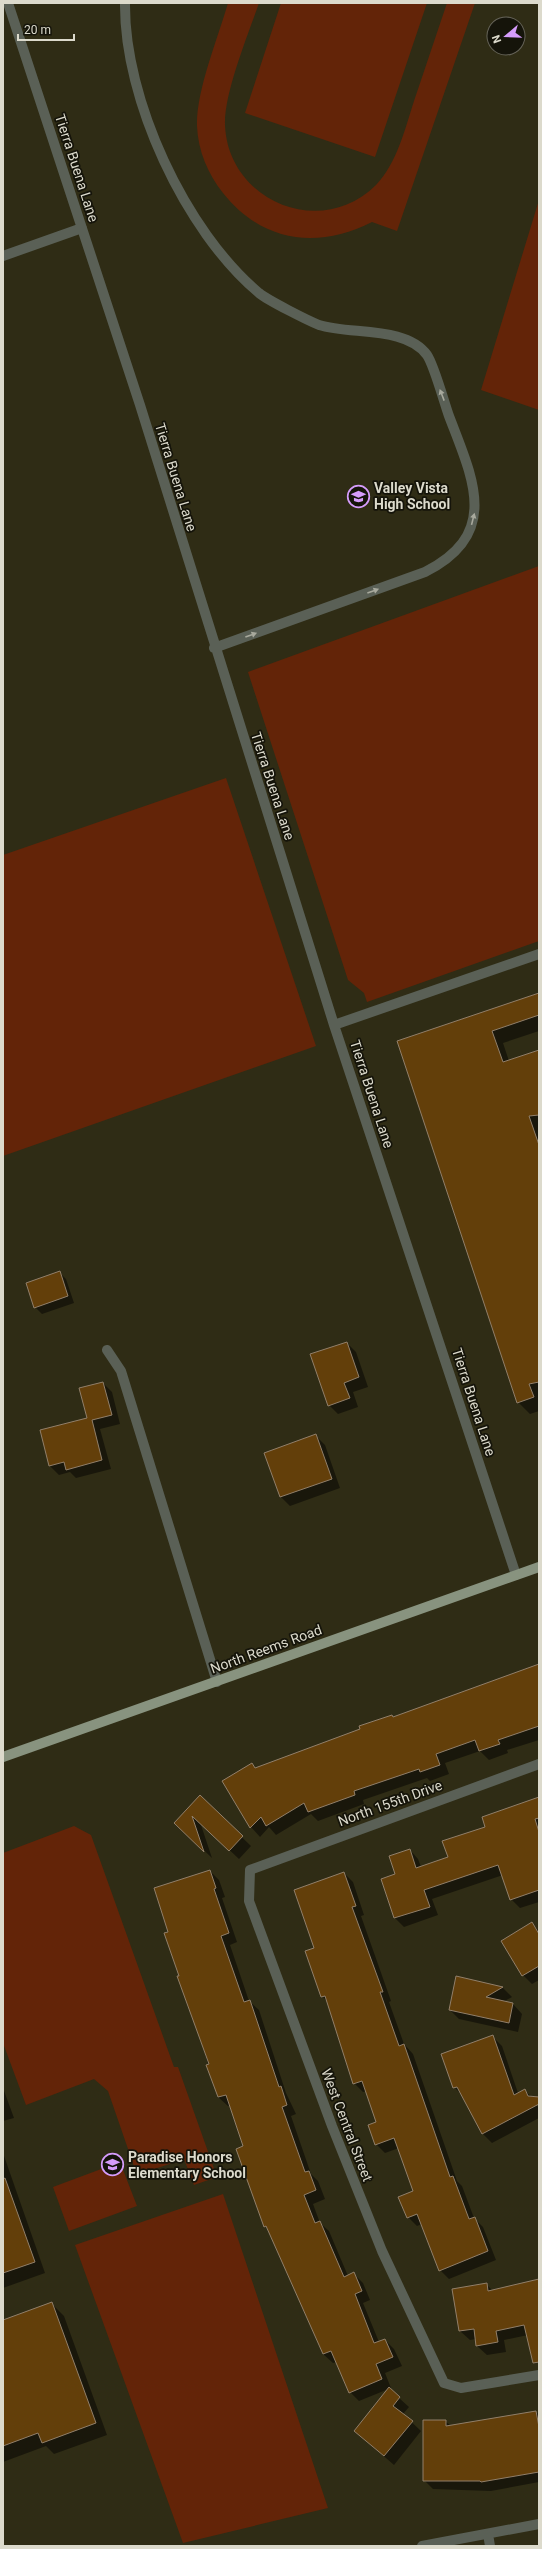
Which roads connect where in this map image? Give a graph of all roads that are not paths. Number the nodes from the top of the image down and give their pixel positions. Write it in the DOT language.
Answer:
graph roads {
  1 [pos="8,3"];
  2 [pos="125,3"];
  3 [pos="82,228"];
  4 [pos="3,256"];
  5 [pos="214,648"];
  6 [pos="539,954"];
  7 [pos="334,1025"];
  8 [pos="107,1350"];
  9 [pos="539,1567"];
  10 [pos="516,1575"];
  11 [pos="217,1682"];
  12 [pos="3,1758"];
  13 [pos="539,1764"];
  14 [pos="250,1870"];
  15 [pos="539,2375"];
  16 [pos="539,2524"];
  17 [pos="488,2534"];
  18 [pos="422,2546"];
  19 [pos="490,2546"];
  1 -- 3 [label="street, Tierra Buena Lane"];
  5 -- 2 [label="street, one-way"];
  3 -- 4 [label="street"];
  3 -- 5 [label="street, Tierra Buena Lane"];
  5 -- 7 [label="street, Tierra Buena Lane"];
  6 -- 7 [label="street"];
  7 -- 10 [label="street, Tierra Buena Lane"];
  8 -- 11 [label="street"];
  9 -- 10 [label="main road, North Reems Road"];
  10 -- 11 [label="main road, North Reems Road"];
  11 -- 12 [label="main road, North Reems Road"];
  13 -- 14 [label="street, North 155th Drive"];
  14 -- 15 [label="street, West Central Street"];
  16 -- 17 [label="street"];
  17 -- 18 [label="street"];
  17 -- 19 [label="street"];
}
